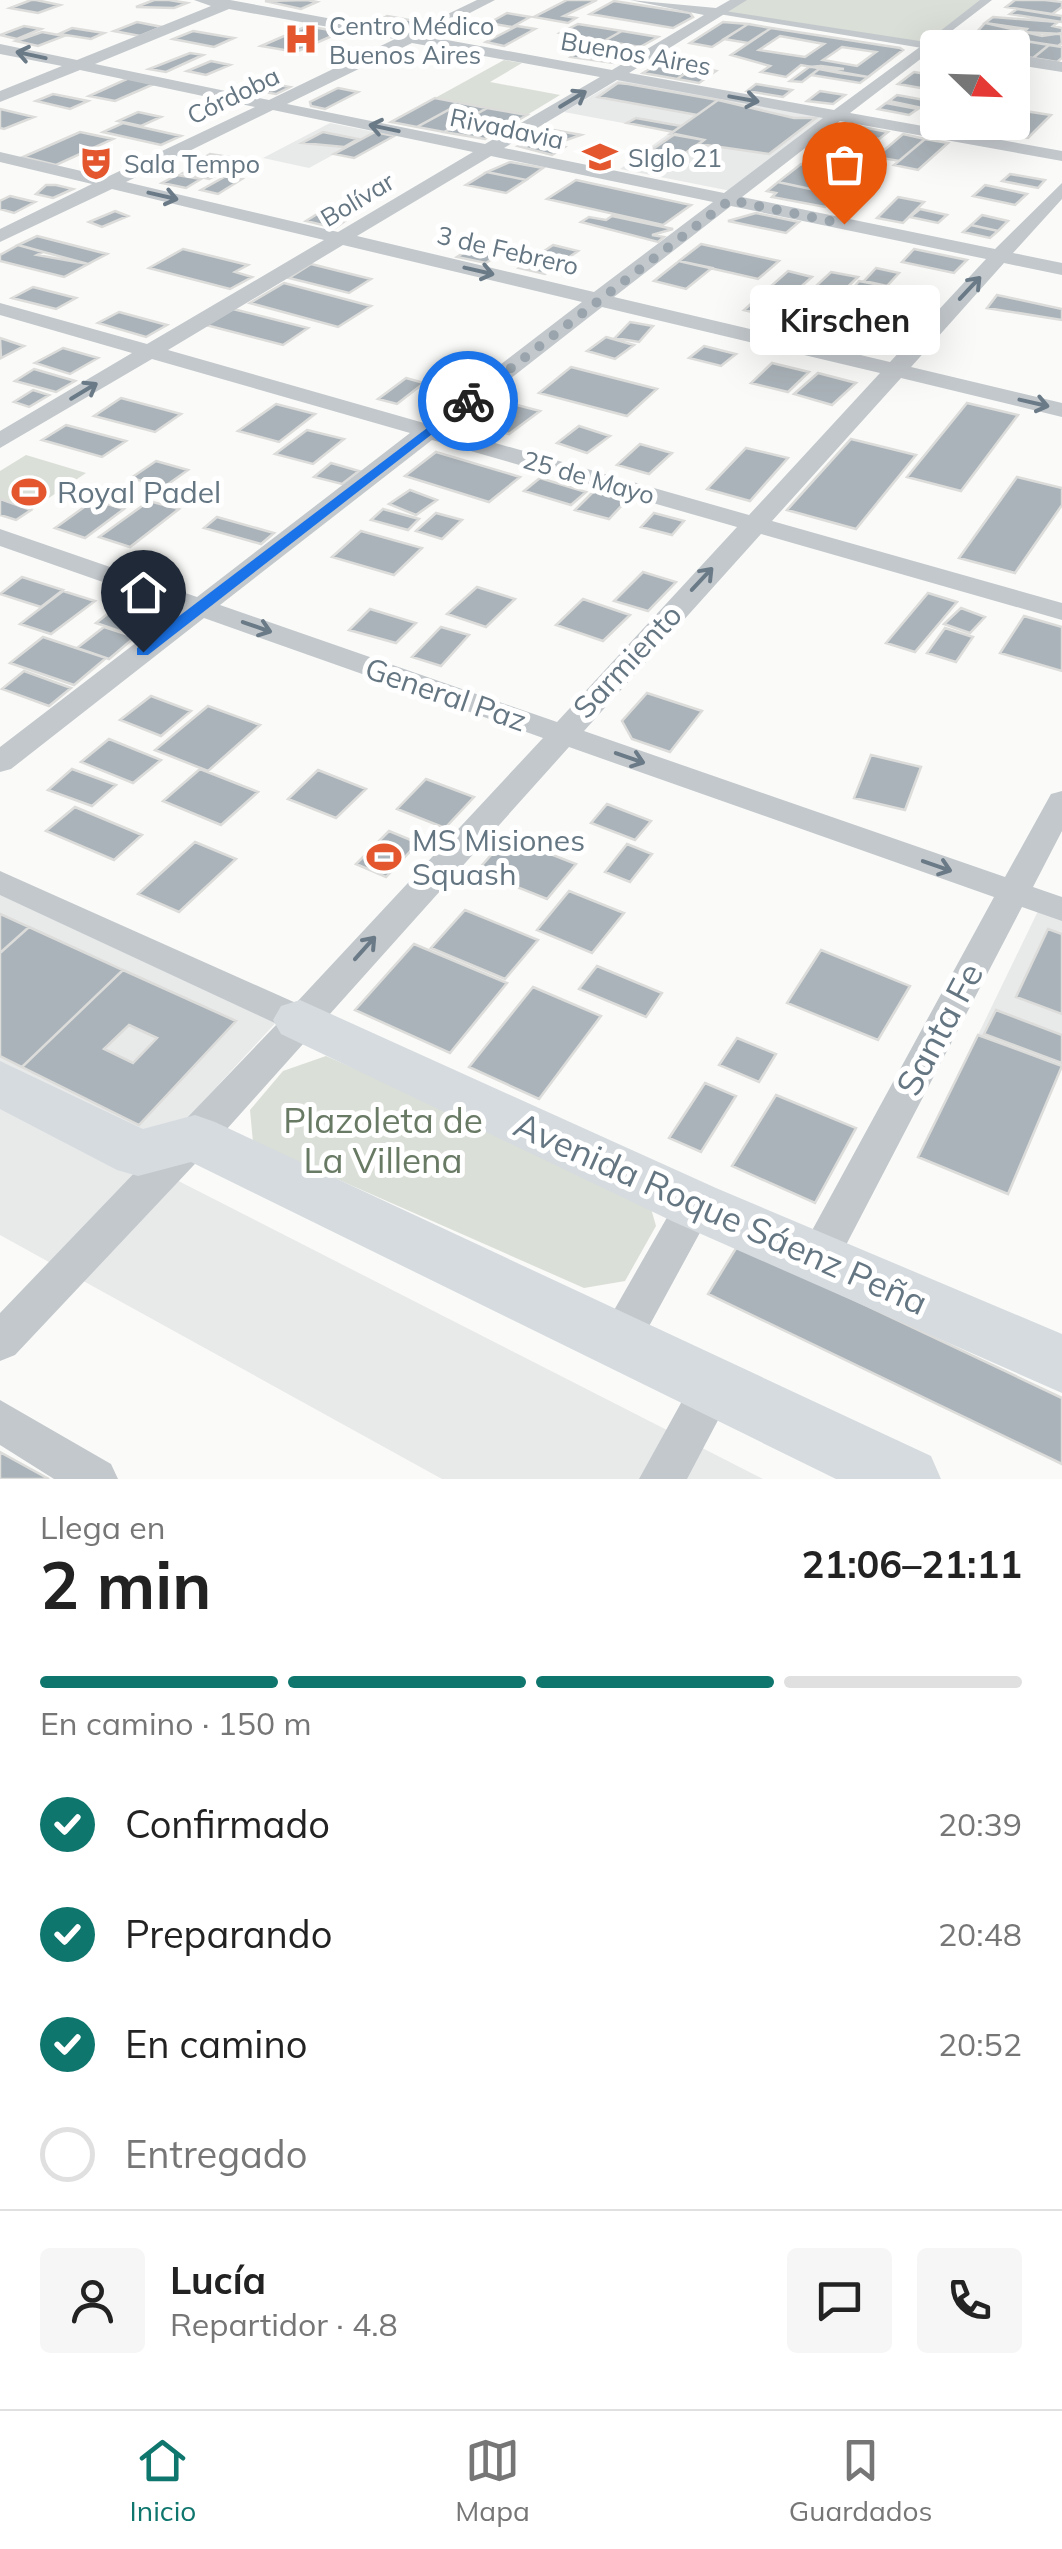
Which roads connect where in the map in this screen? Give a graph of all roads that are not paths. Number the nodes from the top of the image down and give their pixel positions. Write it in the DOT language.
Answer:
graph roads {
  1 [pos="201,0"];
  2 [pos="488,0"];
  3 [pos="638,0"];
  4 [pos="740,0"];
  5 [pos="987,0"];
  6 [pos="233,2"];
  7 [pos="718,13"];
  8 [pos="953,30"];
  9 [pos="410,38"];
  10 [pos="920,45"];
  11 [pos="0,49"];
  12 [pos="920,56"];
  13 [pos="1030,62"];
  14 [pos="79,65"];
  15 [pos="1062,67"];
  16 [pos="614,75"];
  17 [pos="0,97"];
  18 [pos="271,105"];
  19 [pos="837,115"];
  20 [pos="489,150"];
  21 [pos="1062,156"];
  22 [pos="0,157"];
  23 [pos="110,183"];
  24 [pos="1062,188"];
  25 [pos="730,200"];
  26 [pos="0,236"];
  27 [pos="341,238"];
  28 [pos="1000,256"];
  29 [pos="1062,269"];
  30 [pos="599,300"];
  31 [pos="0,309"];
  32 [pos="150,352"];
  33 [pos="895,370"];
  34 [pos="1062,410"];
  35 [pos="428,431"];
  36 [pos="0,441"];
  37 [pos="753,524"];
  38 [pos="0,538"];
  39 [pos="200,607"];
  40 [pos="1062,612"];
  41 [pos="560,734"];
  42 [pos="0,762"];
  43 [pos="1062,801"];
  44 [pos="0,882"];
  45 [pos="1011,892"];
  46 [pos="1062,909"];
  47 [pos="300,1020"];
  48 [pos="0,1083"];
  49 [pos="196,1138"];
  50 [pos="695,1205"];
  51 [pos="818,1258"];
  52 [pos="620,1339"];
  53 [pos="0,1342"];
  54 [pos="1062,1364"];
  55 [pos="713,1388"];
  56 [pos="0,1420"];
  57 [pos="95,1479"];
  58 [pos="662,1479"];
  59 [pos="907,1479"];
  1 -- 6 [label="street, Buenos Aires"];
  2 -- 9 [label="street, Córdoba"];
  3 -- 7 [label="street"];
  4 -- 7 [label="street, Bolívar"];
  5 -- 8 [label="street"];
  6 -- 9 [label="street, Buenos Aires"];
  6 -- 14 [label="street"];
  7 -- 10 [label="street"];
  7 -- 16 [label="street, Bolívar"];
  9 -- 16 [label="street, Buenos Aires"];
  9 -- 18 [label="street, Córdoba"];
  14 -- 11 [label="street, Rivadavia, one-way"];
  12 -- 19 [label="street"];
  13 -- 15 [label="street"];
  14 -- 17 [label="street"];
  14 -- 18 [label="street, Rivadavia"];
  16 -- 19 [label="street, Buenos Aires, one-way"];
  20 -- 16 [label="street, Bolívar, one-way"];
  20 -- 18 [label="street, Rivadavia, one-way"];
  18 -- 23 [label="street, Córdoba"];
  19 -- 21 [label="street, Buenos Aires"];
  19 -- 25 [label="street"];
  20 -- 25 [label="street, Rivadavia"];
  20 -- 27 [label="street, Bolívar"];
  22 -- 23 [label="street, 3 de Febrero"];
  23 -- 26 [label="street, Córdoba"];
  23 -- 27 [label="street, 3 de Febrero, one-way"];
  24 -- 28 [label="street, Sarmiento"];
  25 -- 28 [label="street, Rivadavia"];
  25 -- 30 [label="street"];
  27 -- 30 [label="street, 3 de Febrero, one-way"];
  27 -- 32 [label="street, Bolívar"];
  28 -- 29 [label="street, Rivadavia"];
  33 -- 28 [label="street, Sarmiento, one-way"];
  30 -- 33 [label="street, 3 de Febrero"];
  30 -- 35 [label="street"];
  31 -- 32 [label="street, 25 de Mayo"];
  32 -- 35 [label="street, 25 de Mayo"];
  36 -- 32 [label="street, Bolívar, one-way"];
  33 -- 34 [label="street, 3 de Febrero, one-way"];
  33 -- 37 [label="street, Sarmiento"];
  35 -- 37 [label="street, 25 de Mayo"];
  35 -- 39 [label="street"];
  37 -- 40 [label="street, 25 de Mayo"];
  41 -- 37 [label="street, Sarmiento, one-way"];
  38 -- 39 [label="street, General Paz"];
  39 -- 41 [label="street, General Paz, one-way"];
  39 -- 42 [label="street"];
  41 -- 45 [label="street, General Paz, one-way"];
  47 -- 41 [label="street, Sarmiento, one-way"];
  43 -- 45 [label="street, Santa Fe"];
  44 -- 47 [label="street, Avenida Roque Sáenz Peña"];
  45 -- 46 [label="street, General Paz"];
  45 -- 51 [label="street, Santa Fe"];
  47 -- 49 [label="street, Sarmiento"];
  47 -- 50 [label="main road, Avenida Roque Sáenz Peña"];
  48 -- 49 [label="main road"];
  49 -- 52 [label="main road"];
  49 -- 53 [label="street, Sarmiento"];
  50 -- 51 [label="main road, Avenida Roque Sáenz Peña"];
  50 -- 52 [label="street"];
  51 -- 54 [label="main road, Avenida Roque Sáenz Peña"];
  52 -- 55 [label="main road"];
  55 -- 58 [label="street"];
  55 -- 59 [label="main road"];
  56 -- 57 [label="street"];
}
